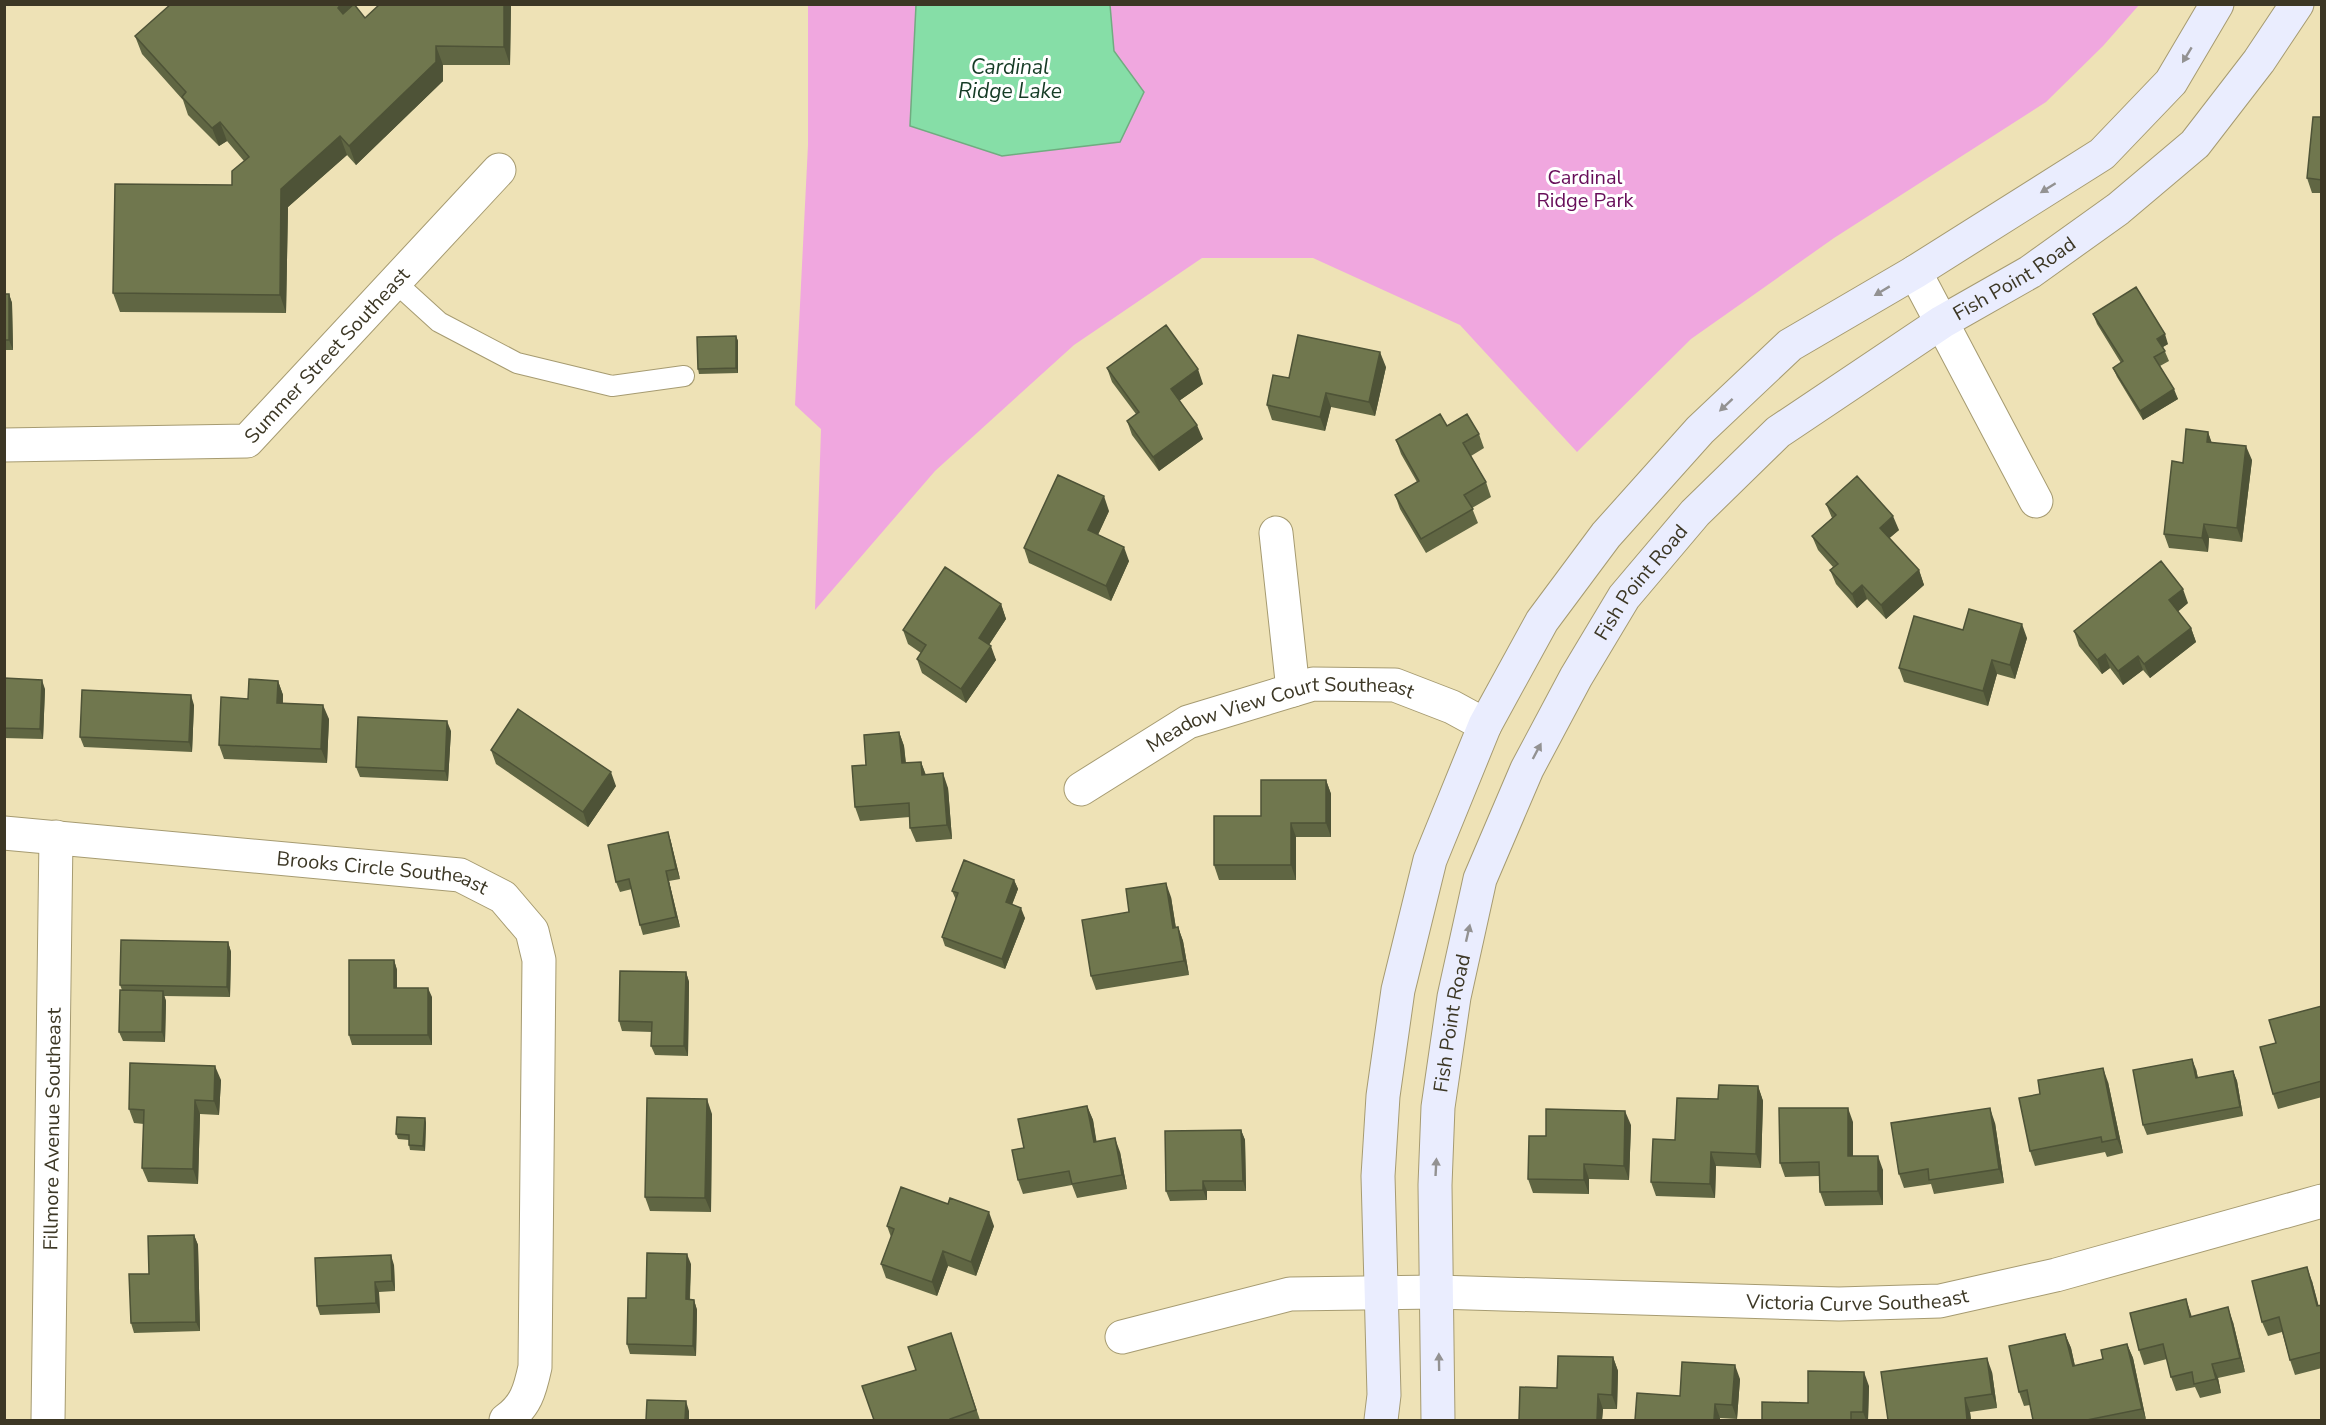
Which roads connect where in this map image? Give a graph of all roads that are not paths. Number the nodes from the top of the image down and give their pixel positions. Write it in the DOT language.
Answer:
graph roads {
  1 [pos="2217,4"];
  2 [pos="2297,4"];
  3 [pos="499,170"];
  4 [pos="1915,272"];
  5 [pos="395,282"];
  6 [pos="1942,322"];
  7 [pos="684,376"];
  8 [pos="4,445"];
  9 [pos="2036,501"];
  10 [pos="1276,533"];
  11 [pos="1293,690"];
  12 [pos="1485,725"];
  13 [pos="1081,789"];
  14 [pos="4,833"];
  15 [pos="56,837"];
  16 [pos="2322,1201"];
  17 [pos="1437,1292"];
  18 [pos="1380,1293"];
  19 [pos="1122,1337"];
  20 [pos="48,1420"];
  21 [pos="506,1420"];
  22 [pos="1381,1420"];
  23 [pos="1438,1420"];
  1 -- 4 [label="street, one-way"];
  2 -- 6 [label="street, Fish Point Road"];
  3 -- 5 [label="street, Summer Street Southeast"];
  4 -- 6 [label="street"];
  4 -- 12 [label="street, one-way"];
  5 -- 7 [label="lane"];
  5 -- 8 [label="street, Summer Street Southeast"];
  6 -- 9 [label="street"];
  17 -- 6 [label="street, Fish Point Road, one-way"];
  10 -- 11 [label="street"];
  11 -- 12 [label="street, Meadow View Court Southeast"];
  11 -- 13 [label="street, Meadow View Court Southeast"];
  12 -- 18 [label="street"];
  14 -- 15 [label="street, Brooks Circle Southeast"];
  15 -- 20 [label="street, Fillmore Avenue Southeast"];
  15 -- 21 [label="street, Brooks Circle Southeast"];
  16 -- 17 [label="street, Victoria Curve Southeast"];
  17 -- 18 [label="street, Victoria Curve Southeast"];
  23 -- 17 [label="street, Fish Point Road, one-way"];
  18 -- 19 [label="street, Victoria Curve Southeast"];
  18 -- 22 [label="street"];
}
